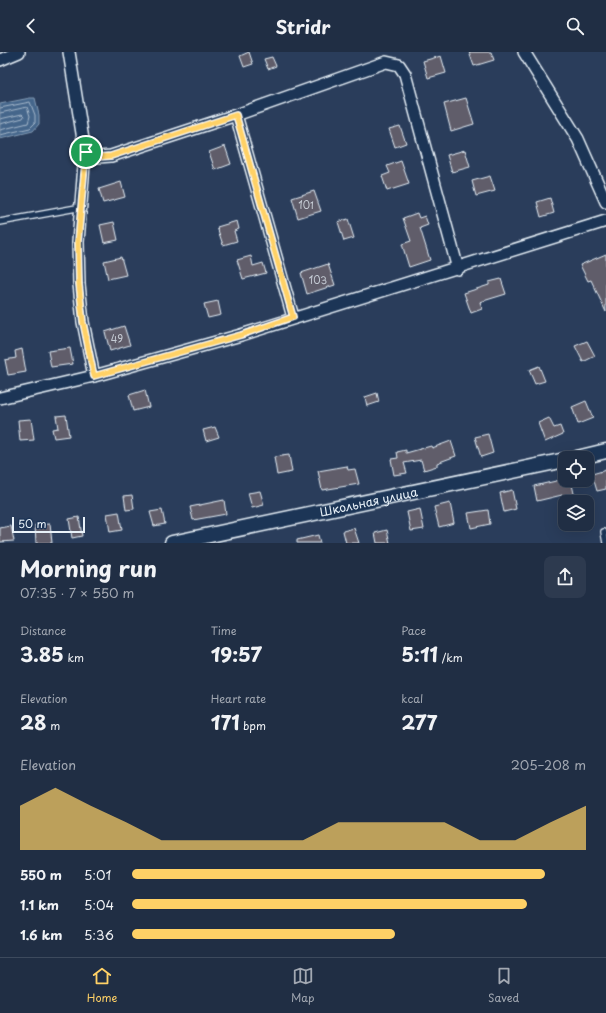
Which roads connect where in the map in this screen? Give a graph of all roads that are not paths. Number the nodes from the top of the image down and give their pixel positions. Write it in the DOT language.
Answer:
graph roads {
  1 [pos="19,52"];
  2 [pos="69,52"];
  3 [pos="524,52"];
  4 [pos="0,60"];
  5 [pos="236,115"];
  6 [pos="86,152"];
  7 [pos="606,202"];
  8 [pos="82,207"];
  9 [pos="606,221"];
  10 [pos="0,222"];
  11 [pos="458,268"];
  12 [pos="293,317"];
  13 [pos="94,376"];
  14 [pos="0,398"];
  15 [pos="606,451"];
  16 [pos="594,454"];
  17 [pos="558,461"];
  18 [pos="604,532"];
  19 [pos="172,543"];
  20 [pos="606,543"];
  1 -- 4 [label="street"];
  2 -- 6 [label="street"];
  3 -- 7 [label="street"];
  5 -- 6 [label="street"];
  5 -- 11 [label="street"];
  5 -- 12 [label="street"];
  6 -- 8 [label="street"];
  8 -- 10 [label="lane"];
  8 -- 13 [label="street"];
  9 -- 11 [label="street"];
  11 -- 12 [label="street"];
  12 -- 13 [label="street"];
  13 -- 14 [label="street"];
  15 -- 16 [label="street"];
  17 -- 19 [label="street, Школьная улица"];
  18 -- 20 [label="lane"];
}
